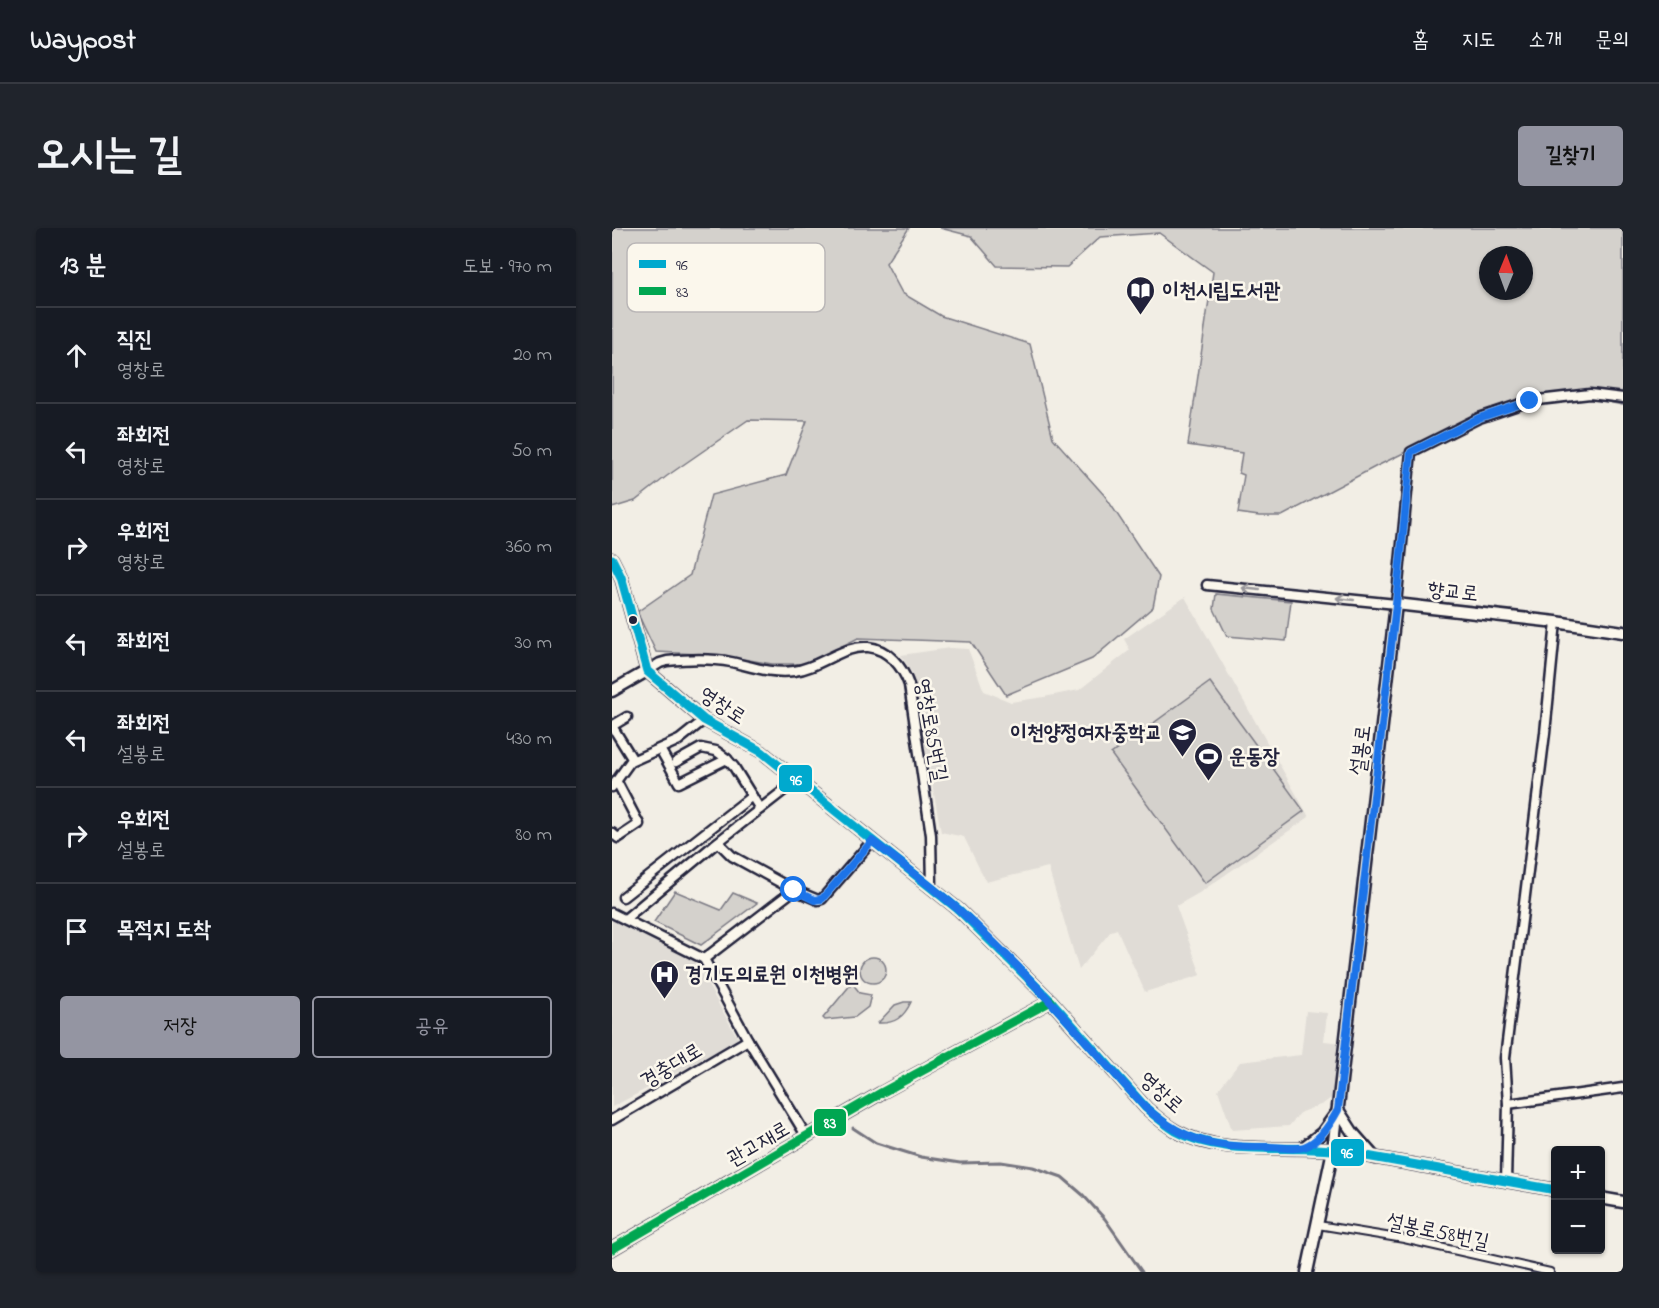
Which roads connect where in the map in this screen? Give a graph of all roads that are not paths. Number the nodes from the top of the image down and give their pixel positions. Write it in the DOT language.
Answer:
graph roads {
  1 [pos="1623,398"];
  2 [pos="612,559"];
  3 [pos="1207,585"];
  4 [pos="1396,604"];
  5 [pos="1556,622"];
  6 [pos="1623,632"];
  7 [pos="647,671"];
  8 [pos="612,691"];
  9 [pos="627,717"];
  10 [pos="704,720"];
  11 [pos="612,726"];
  12 [pos="660,749"];
  13 [pos="727,759"];
  14 [pos="633,760"];
  15 [pos="676,762"];
  16 [pos="796,781"];
  17 [pos="614,784"];
  18 [pos="752,796"];
  19 [pos="760,809"];
  20 [pos="612,833"];
  21 [pos="872,841"];
  22 [pos="718,842"];
  23 [pos="932,888"];
  24 [pos="794,890"];
  25 [pos="623,897"];
  26 [pos="612,913"];
  27 [pos="625,919"];
  28 [pos="704,959"];
  29 [pos="1051,1001"];
  30 [pos="748,1040"];
  31 [pos="1623,1088"];
  32 [pos="1508,1104"];
  33 [pos="1338,1110"];
  34 [pos="612,1120"];
  35 [pos="807,1137"];
  36 [pos="1304,1147"];
  37 [pos="1333,1150"];
  38 [pos="1375,1158"];
  39 [pos="1506,1181"];
  40 [pos="1551,1189"];
  41 [pos="1605,1199"];
  42 [pos="1623,1202"];
  43 [pos="1318,1225"];
  44 [pos="612,1249"];
  45 [pos="1307,1272"];
  46 [pos="1550,1272"];
  1 -- 4 [label="street, 설봉로"];
  2 -- 7 [label="street"];
  4 -- 3 [label="street, 향교로, one-way"];
  4 -- 5 [label="street, 향교로"];
  4 -- 33 [label="street, 설봉로"];
  5 -- 6 [label="street, 향교로"];
  5 -- 32 [label="street"];
  7 -- 8 [label="street"];
  7 -- 10 [label="street, 영창로"];
  7 -- 23 [label="street, 영창로85번길"];
  9 -- 11 [label="street"];
  10 -- 12 [label="street"];
  10 -- 16 [label="street, 영창로"];
  11 -- 14 [label="street"];
  12 -- 13 [label="street"];
  12 -- 14 [label="street"];
  13 -- 15 [label="street"];
  13 -- 18 [label="street"];
  14 -- 17 [label="street"];
  16 -- 19 [label="street"];
  16 -- 21 [label="street, 영창로"];
  17 -- 20 [label="street"];
  18 -- 19 [label="street"];
  18 -- 25 [label="street"];
  19 -- 22 [label="street"];
  21 -- 23 [label="street, 영창로"];
  21 -- 24 [label="street"];
  22 -- 24 [label="street"];
  22 -- 27 [label="street"];
  23 -- 29 [label="street, 영창로"];
  24 -- 28 [label="street"];
  26 -- 27 [label="street"];
  27 -- 28 [label="street"];
  28 -- 30 [label="street"];
  29 -- 35 [label="street, 관고재로"];
  29 -- 36 [label="street, 영창로"];
  30 -- 34 [label="street, 경충대로"];
  30 -- 35 [label="street"];
  31 -- 32 [label="street"];
  32 -- 39 [label="street"];
  33 -- 36 [label="street"];
  33 -- 37 [label="street, 설봉로"];
  33 -- 38 [label="street"];
  35 -- 44 [label="street, 관고재로"];
  36 -- 37 [label="street, 영창로"];
  37 -- 38 [label="street, 영창로"];
  37 -- 43 [label="street, 설봉로"];
  38 -- 39 [label="street, 영창로"];
  39 -- 40 [label="street, 영창로"];
  41 -- 42 [label="street"];
  43 -- 45 [label="street, 설봉로"];
  43 -- 46 [label="street, 설봉로58번길"];
}
